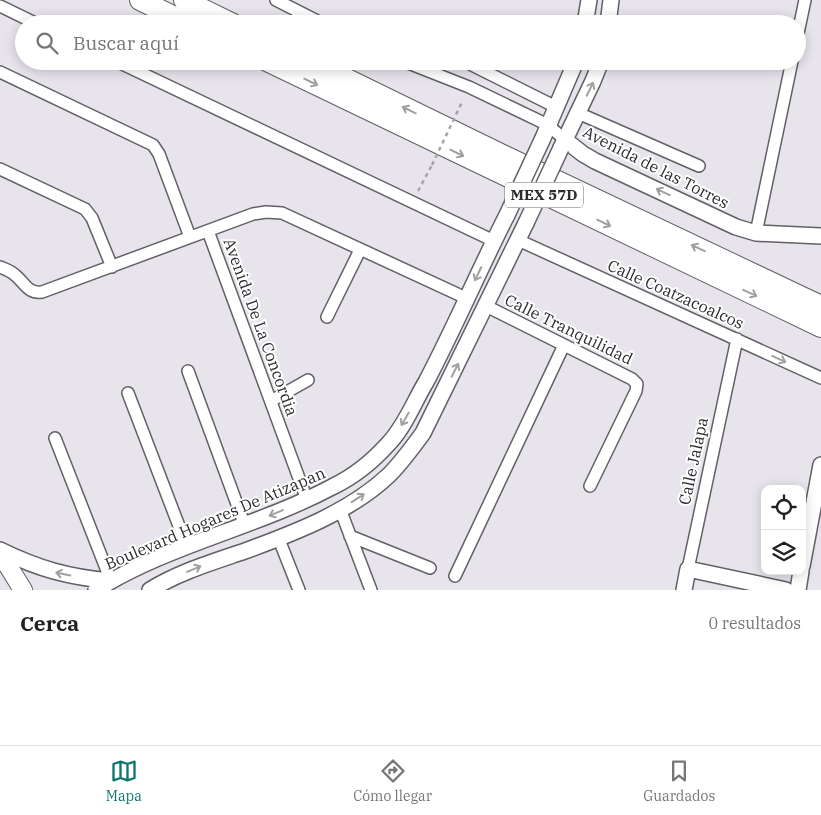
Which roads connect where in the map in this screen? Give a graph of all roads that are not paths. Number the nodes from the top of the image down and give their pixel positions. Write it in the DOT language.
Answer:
graph roads {
  1 [pos="140,0"];
  2 [pos="184,0"];
  3 [pos="276,0"];
  4 [pos="588,0"];
  5 [pos="611,0"];
  6 [pos="805,0"];
  7 [pos="0,6"];
  8 [pos="19,15"];
  9 [pos="171,15"];
  10 [pos="215,15"];
  11 [pos="305,15"];
  12 [pos="586,15"];
  13 [pos="609,15"];
  14 [pos="802,15"];
  15 [pos="135,70"];
  16 [pos="286,70"];
  17 [pos="328,70"];
  18 [pos="426,70"];
  19 [pos="482,70"];
  20 [pos="572,70"];
  21 [pos="598,70"];
  22 [pos="790,70"];
  23 [pos="0,72"];
  24 [pos="556,107"];
  25 [pos="578,113"];
  26 [pos="545,132"];
  27 [pos="563,144"];
  28 [pos="699,166"];
  29 [pos="0,169"];
  30 [pos="208,231"];
  31 [pos="756,233"];
  32 [pos="821,236"];
  33 [pos="190,237"];
  34 [pos="518,240"];
  35 [pos="494,241"];
  36 [pos="360,250"];
  37 [pos="0,266"];
  38 [pos="112,266"];
  39 [pos="466,298"];
  40 [pos="486,306"];
  41 [pos="821,306"];
  42 [pos="327,317"];
  43 [pos="821,327"];
  44 [pos="737,339"];
  45 [pos="447,341"];
  46 [pos="564,345"];
  47 [pos="465,350"];
  48 [pos="188,371"];
  49 [pos="821,378"];
  50 [pos="308,380"];
  51 [pos="128,393"];
  52 [pos="271,401"];
  53 [pos="55,438"];
  54 [pos="821,465"];
  55 [pos="590,486"];
  56 [pos="307,500"];
  57 [pos="340,509"];
  58 [pos="245,526"];
  59 [pos="350,536"];
  60 [pos="278,537"];
  61 [pos="806,545"];
  62 [pos="187,548"];
  63 [pos="0,552"];
  64 [pos="430,568"];
  65 [pos="688,569"];
  66 [pos="800,575"];
  67 [pos="455,576"];
  68 [pos="111,581"];
  69 [pos="23,590"];
  70 [pos="96,590"];
  71 [pos="150,590"];
  72 [pos="299,590"];
  73 [pos="371,590"];
  74 [pos="684,590"];
  75 [pos="786,590"];
  76 [pos="798,590"];
  1 -- 9 [label="highway"];
  2 -- 10 [label="highway"];
  3 -- 11 [label="street"];
  4 -- 12 [label="street"];
  5 -- 13 [label="street"];
  6 -- 14 [label="street"];
  7 -- 8 [label="street"];
  15 -- 35 [label="street"];
  16 -- 43 [label="highway, MEX 57D, one-way"];
  41 -- 17 [label="highway, MEX 57D, one-way"];
  18 -- 26 [label="street, Avenida de las Torres"];
  19 -- 24 [label="street"];
  20 -- 24 [label="street, Boulevard Hogares De Atizapan"];
  25 -- 21 [label="street, one-way"];
  22 -- 31 [label="street"];
  23 -- 33 [label="street"];
  24 -- 26 [label="street, Boulevard Hogares De Atizapan"];
  25 -- 27 [label="street"];
  25 -- 28 [label="street"];
  26 -- 27 [label="street, Avenida de las Torres"];
  26 -- 35 [label="street, Boulevard Hogares De Atizapan, bridge"];
  31 -- 27 [label="street, Avenida de las Torres, one-way"];
  27 -- 34 [label="street, bridge"];
  29 -- 38 [label="street"];
  30 -- 33 [label="street"];
  30 -- 36 [label="street, Avenida De La Concordia"];
  30 -- 52 [label="street, Avenida De La Concordia"];
  31 -- 32 [label="street, Avenida de las Torres"];
  33 -- 38 [label="street"];
  34 -- 40 [label="street"];
  34 -- 44 [label="street, Calle Coatzacoalcos"];
  35 -- 39 [label="street, Boulevard Hogares De Atizapan, one-way"];
  36 -- 39 [label="street, Avenida De La Concordia"];
  36 -- 42 [label="street"];
  37 -- 38 [label="street"];
  39 -- 45 [label="street, Boulevard Hogares De Atizapan"];
  40 -- 46 [label="street, Calle Tranquilidad"];
  40 -- 47 [label="street"];
  44 -- 49 [label="street, Calle Coatzacoalcos, one-way"];
  44 -- 65 [label="street, Calle Jalapa"];
  45 -- 47 [label="street"];
  45 -- 56 [label="street, Boulevard Hogares De Atizapan, one-way"];
  46 -- 55 [label="street, Calle Tranquilidad"];
  46 -- 67 [label="street"];
  57 -- 47 [label="street, one-way"];
  48 -- 58 [label="street"];
  50 -- 52 [label="street"];
  51 -- 62 [label="street"];
  52 -- 56 [label="street, Avenida De La Concordia"];
  53 -- 68 [label="street"];
  54 -- 61 [label="street"];
  56 -- 58 [label="street, Boulevard Hogares De Atizapan, one-way"];
  57 -- 59 [label="street"];
  57 -- 60 [label="street"];
  58 -- 62 [label="street, Boulevard Hogares De Atizapan"];
  59 -- 64 [label="street"];
  59 -- 73 [label="street"];
  71 -- 60 [label="street, one-way"];
  60 -- 72 [label="street"];
  62 -- 68 [label="street, Boulevard Hogares De Atizapan"];
  68 -- 63 [label="street, one-way"];
  63 -- 69 [label="main road"];
  65 -- 74 [label="street, Calle Jalapa"];
  65 -- 75 [label="street"];
  66 -- 76 [label="street"];
  68 -- 70 [label="street, Boulevard Hogares De Atizapan"];
}
